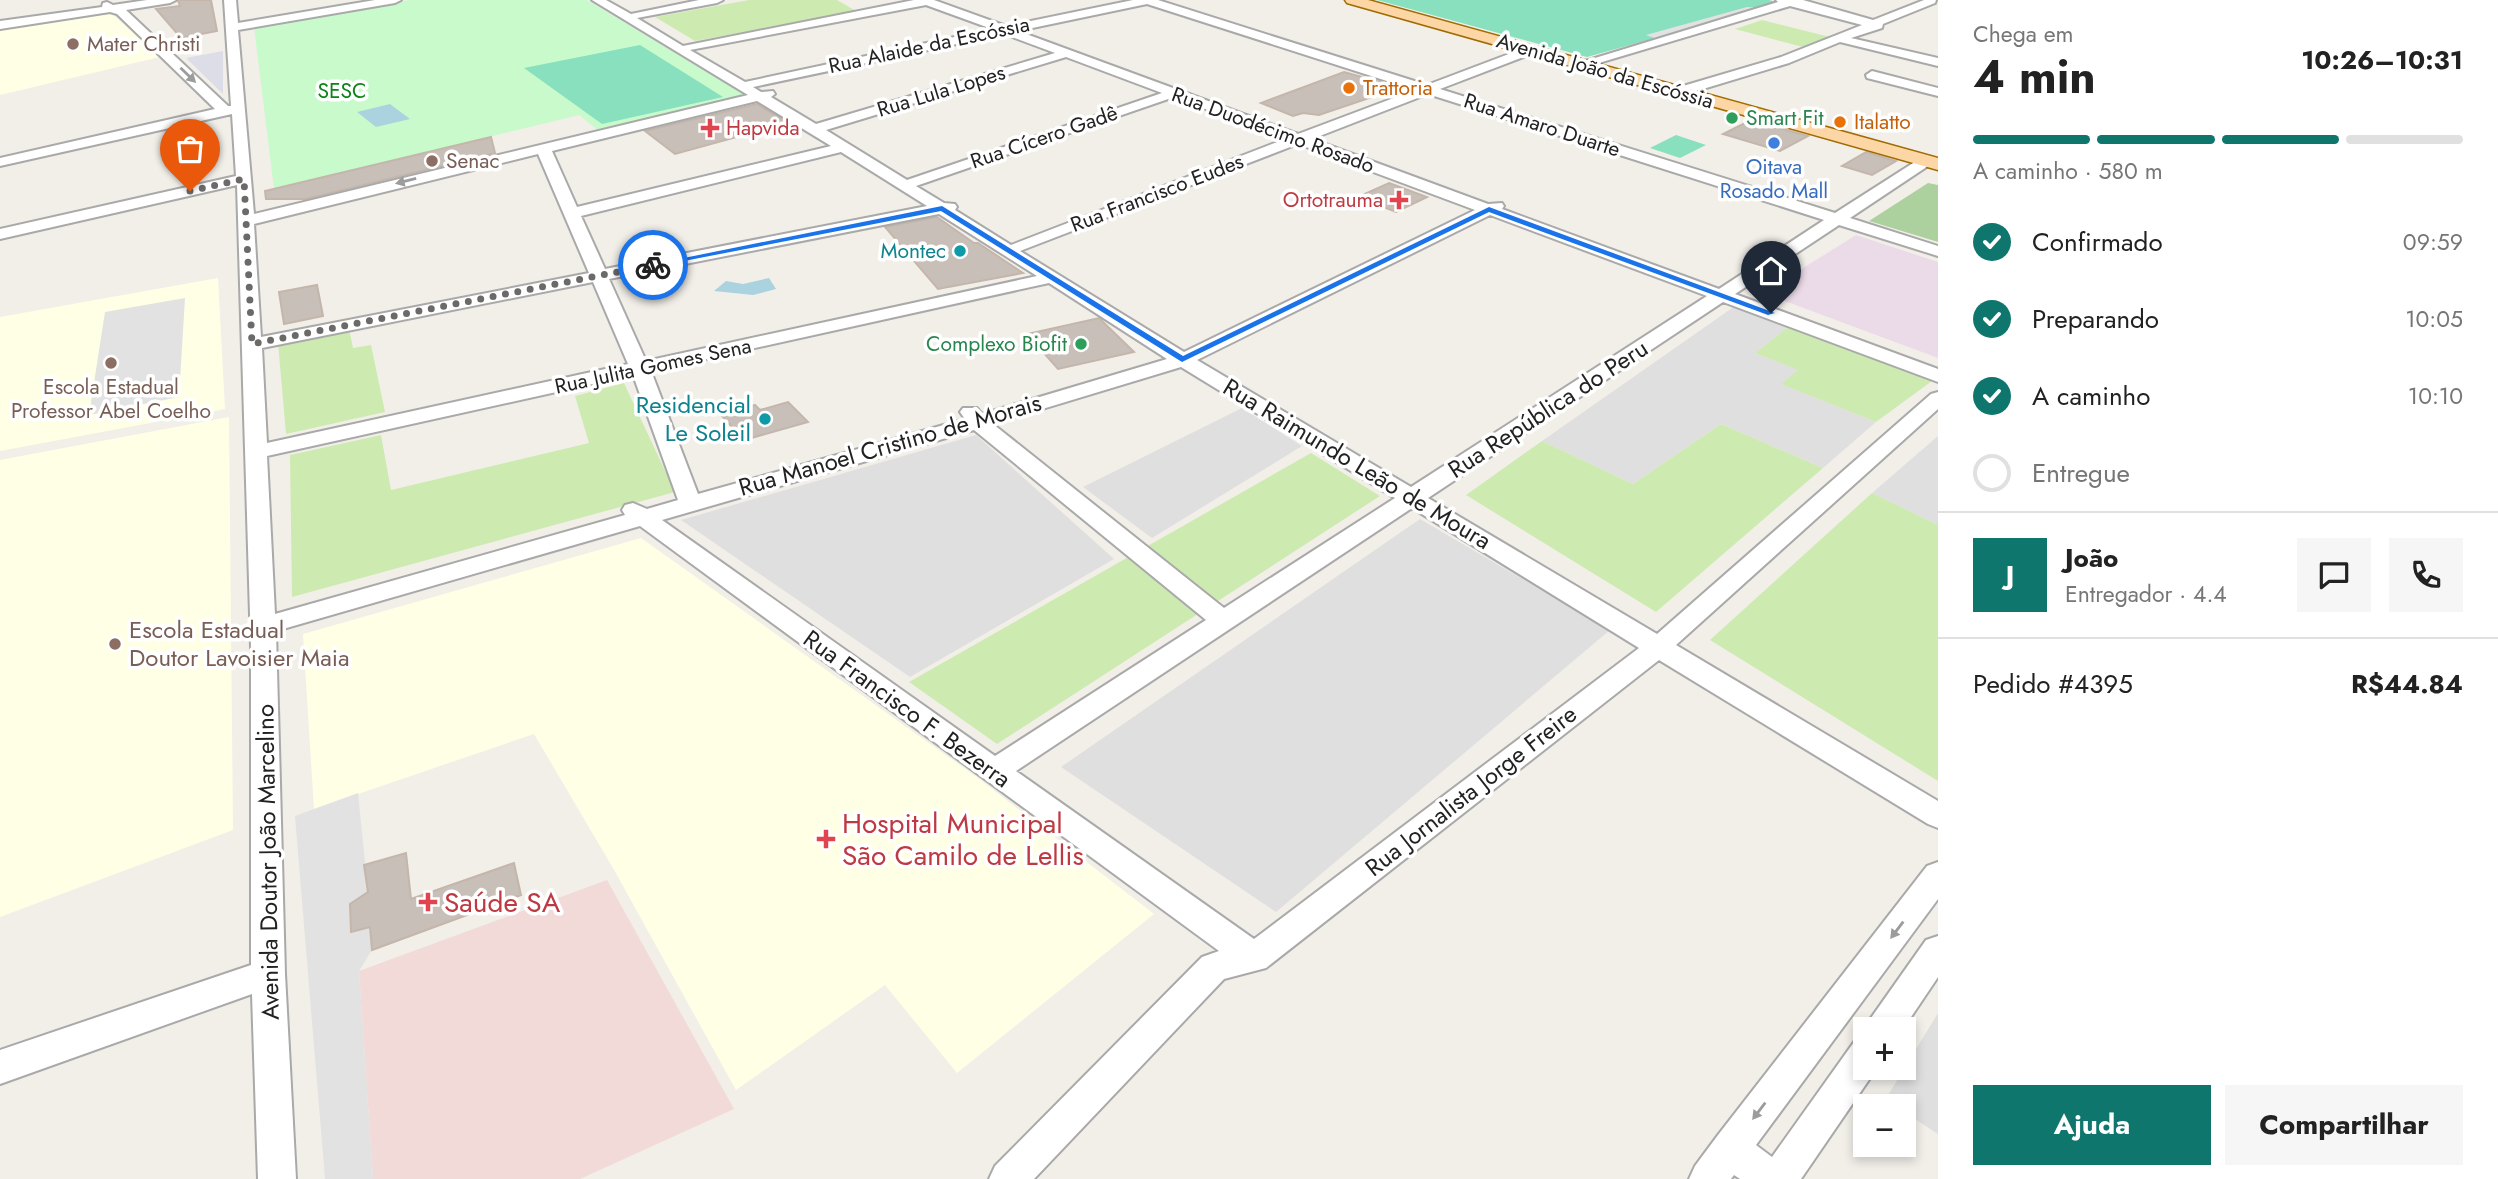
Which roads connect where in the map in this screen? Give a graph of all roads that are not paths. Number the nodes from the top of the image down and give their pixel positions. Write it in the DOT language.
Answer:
graph roads {
  1 [pos="145,0"];
  2 [pos="170,0"];
  3 [pos="230,0"];
  4 [pos="395,0"];
  5 [pos="598,0"];
  6 [pos="611,0"];
  7 [pos="717,0"];
  8 [pos="930,0"];
  9 [pos="1148,0"];
  10 [pos="1352,0"];
  11 [pos="1367,0"];
  12 [pos="1790,1"];
  13 [pos="1931,2"];
  14 [pos="116,5"];
  15 [pos="636,15"];
  16 [pos="0,23"];
  17 [pos="1878,25"];
  18 [pos="232,28"];
  19 [pos="1007,29"];
  20 [pos="1842,39"];
  21 [pos="689,46"];
  22 [pos="1530,50"];
  23 [pos="1068,53"];
  24 [pos="1588,62"];
  25 [pos="1938,62"];
  26 [pos="1872,75"];
  27 [pos="1429,89"];
  28 [pos="1688,89"];
  29 [pos="760,91"];
  30 [pos="1938,92"];
  31 [pos="1174,93"];
  32 [pos="232,110"];
  33 [pos="818,127"];
  34 [pos="1303,138"];
  35 [pos="550,146"];
  36 [pos="844,147"];
  37 [pos="1934,159"];
  38 [pos="0,162"];
  39 [pos="244,179"];
  40 [pos="914,182"];
  41 [pos="944,205"];
  42 [pos="1486,205"];
  43 [pos="581,211"];
  44 [pos="1838,219"];
  45 [pos="244,221"];
  46 [pos="0,234"];
  47 [pos="1019,246"];
  48 [pos="1938,251"];
  49 [pos="603,272"];
  50 [pos="1050,278"];
  51 [pos="1725,293"];
  52 [pos="252,340"];
  53 [pos="1184,354"];
  54 [pos="1938,367"];
  55 [pos="646,368"];
  56 [pos="1938,376"];
  57 [pos="1938,398"];
  58 [pos="973,416"];
  59 [pos="255,452"];
  60 [pos="1419,494"];
  61 [pos="695,495"];
  62 [pos="635,512"];
  63 [pos="262,617"];
  64 [pos="1223,621"];
  65 [pos="1664,641"];
  66 [pos="994,771"];
  67 [pos="1938,798"];
  68 [pos="1938,816"];
  69 [pos="1938,875"];
  70 [pos="1938,950"];
  71 [pos="1254,958"];
  72 [pos="268,974"];
  73 [pos="1891,1017"];
  74 [pos="0,1067"];
  75 [pos="1853,1073"];
  76 [pos="1731,1148"];
  77 [pos="278,1179"];
  78 [pos="1008,1179"];
  79 [pos="1708,1179"];
  80 [pos="1769,1179"];
  81 [pos="1779,1179"];
  1 -- 14 [label="street"];
  2 -- 14 [label="street"];
  3 -- 18 [label="street, Avenida Doutor João Marcelino"];
  4 -- 18 [label="street"];
  5 -- 29 [label="street, Rua Raimundo Leão de Moura"];
  6 -- 15 [label="street, Rua Raimundo Leão de Moura"];
  7 -- 15 [label="street"];
  8 -- 19 [label="street, Rua Duodécimo Rosado"];
  8 -- 21 [label="street"];
  9 -- 19 [label="street, Rua Alaide da Escóssia"];
  9 -- 27 [label="street, Rua Amaro Duarte"];
  10 -- 22 [label="main road, Avenida João da Escóssia"];
  11 -- 24 [label="main road, Avenida João da Escóssia"];
  12 -- 17 [label="street"];
  12 -- 24 [label="street"];
  13 -- 17 [label="street"];
  14 -- 16 [label="street"];
  14 -- 32 [label="street, one-way"];
  15 -- 21 [label="street, Rua Raimundo Leão de Moura"];
  17 -- 20 [label="street"];
  18 -- 32 [label="street, Avenida Doutor João Marcelino"];
  19 -- 23 [label="street, Rua Duodécimo Rosado"];
  19 -- 29 [label="street, Rua Alaide da Escóssia"];
  19 -- 34 [label="street, Rua Duodécimo Rosado"];
  20 -- 25 [label="street"];
  20 -- 28 [label="street"];
  21 -- 29 [label="street, Rua Raimundo Leão de Moura"];
  22 -- 27 [label="street, Rua Francisco Eudes"];
  22 -- 37 [label="main road, Avenida João da Escóssia"];
  23 -- 31 [label="street, Rua Duodécimo Rosado"];
  23 -- 33 [label="street, Rua Lula Lopes"];
  24 -- 28 [label="main road, Avenida João da Escóssia"];
  26 -- 30 [label="street"];
  27 -- 34 [label="street, Rua Francisco Eudes"];
  27 -- 44 [label="street, Rua Amaro Duarte"];
  28 -- 37 [label="main road, Avenida João da Escóssia"];
  29 -- 33 [label="street, Rua Raimundo Leão de Moura"];
  29 -- 35 [label="street, Rua Alaide da Escóssia"];
  31 -- 34 [label="street, Rua Duodécimo Rosado"];
  31 -- 40 [label="street, Rua Cícero Gadê"];
  32 -- 38 [label="street"];
  32 -- 39 [label="street, Avenida Doutor João Marcelino"];
  33 -- 36 [label="street, Rua Raimundo Leão de Moura"];
  33 -- 40 [label="street, Rua Raimundo Leão de Moura"];
  34 -- 42 [label="street, Rua Duodécimo Rosado"];
  34 -- 47 [label="street, Rua Francisco Eudes"];
  35 -- 43 [label="street"];
  35 -- 45 [label="street, Rua Alaide da Escóssia, one-way"];
  36 -- 41 [label="street, Rua Raimundo Leão de Moura"];
  36 -- 43 [label="street"];
  37 -- 44 [label="street, Rua República do Peru"];
  39 -- 45 [label="street, Avenida Doutor João Marcelino"];
  39 -- 46 [label="street"];
  40 -- 41 [label="street, Rua Raimundo Leão de Moura"];
  41 -- 47 [label="street, Rua Raimundo Leão de Moura"];
  41 -- 49 [label="street"];
  41 -- 50 [label="street, Rua Raimundo Leão de Moura"];
  42 -- 51 [label="street, Rua Duodécimo Rosado"];
  42 -- 53 [label="street, Rua Manoel Cristino de Morais"];
  43 -- 49 [label="street"];
  44 -- 48 [label="street, Rua Amaro Duarte"];
  44 -- 51 [label="street, Rua República do Peru"];
  45 -- 52 [label="street, Avenida Doutor João Marcelino"];
  47 -- 53 [label="street, Rua Raimundo Leão de Moura"];
  49 -- 52 [label="street"];
  49 -- 55 [label="street"];
  50 -- 53 [label="street, Rua Raimundo Leão de Moura"];
  50 -- 55 [label="street, Rua Julita Gomes Sena"];
  51 -- 54 [label="street, Rua Duodécimo Rosado"];
  51 -- 56 [label="street, Rua Duodécimo Rosado"];
  51 -- 60 [label="street, Rua República do Peru"];
  52 -- 59 [label="street, Avenida Doutor João Marcelino"];
  53 -- 58 [label="street, Rua Manoel Cristino de Morais"];
  53 -- 60 [label="street, Rua Raimundo Leão de Moura"];
  55 -- 59 [label="street, Rua Julita Gomes Sena"];
  55 -- 61 [label="street"];
  57 -- 65 [label="street, Rua Jornalista Jorge Freire"];
  58 -- 61 [label="street, Rua Manoel Cristino de Morais"];
  58 -- 64 [label="street"];
  59 -- 63 [label="street, Avenida Doutor João Marcelino"];
  60 -- 64 [label="street, Rua República do Peru"];
  60 -- 65 [label="street, Rua Raimundo Leão de Moura"];
  61 -- 62 [label="street, Rua Manoel Cristino de Morais"];
  62 -- 63 [label="street, Rua Manoel Cristino de Morais"];
  62 -- 66 [label="street, Rua Francisco F. Bezerra"];
  63 -- 72 [label="street, Avenida Doutor João Marcelino"];
  64 -- 66 [label="street, Rua República do Peru"];
  65 -- 67 [label="street, Rua Raimundo Leão de Moura"];
  65 -- 68 [label="street, Rua Raimundo Leão de Moura"];
  65 -- 71 [label="street, Rua Jornalista Jorge Freire"];
  66 -- 71 [label="street, Rua Francisco F. Bezerra"];
  69 -- 76 [label="street, one-way"];
  70 -- 73 [label="street"];
  71 -- 78 [label="street, Rua Jornalista Jorge Freire"];
  72 -- 74 [label="street"];
  72 -- 77 [label="street, Avenida Doutor João Marcelino"];
  75 -- 81 [label="street"];
  76 -- 79 [label="street"];
  76 -- 80 [label="street"];
}
